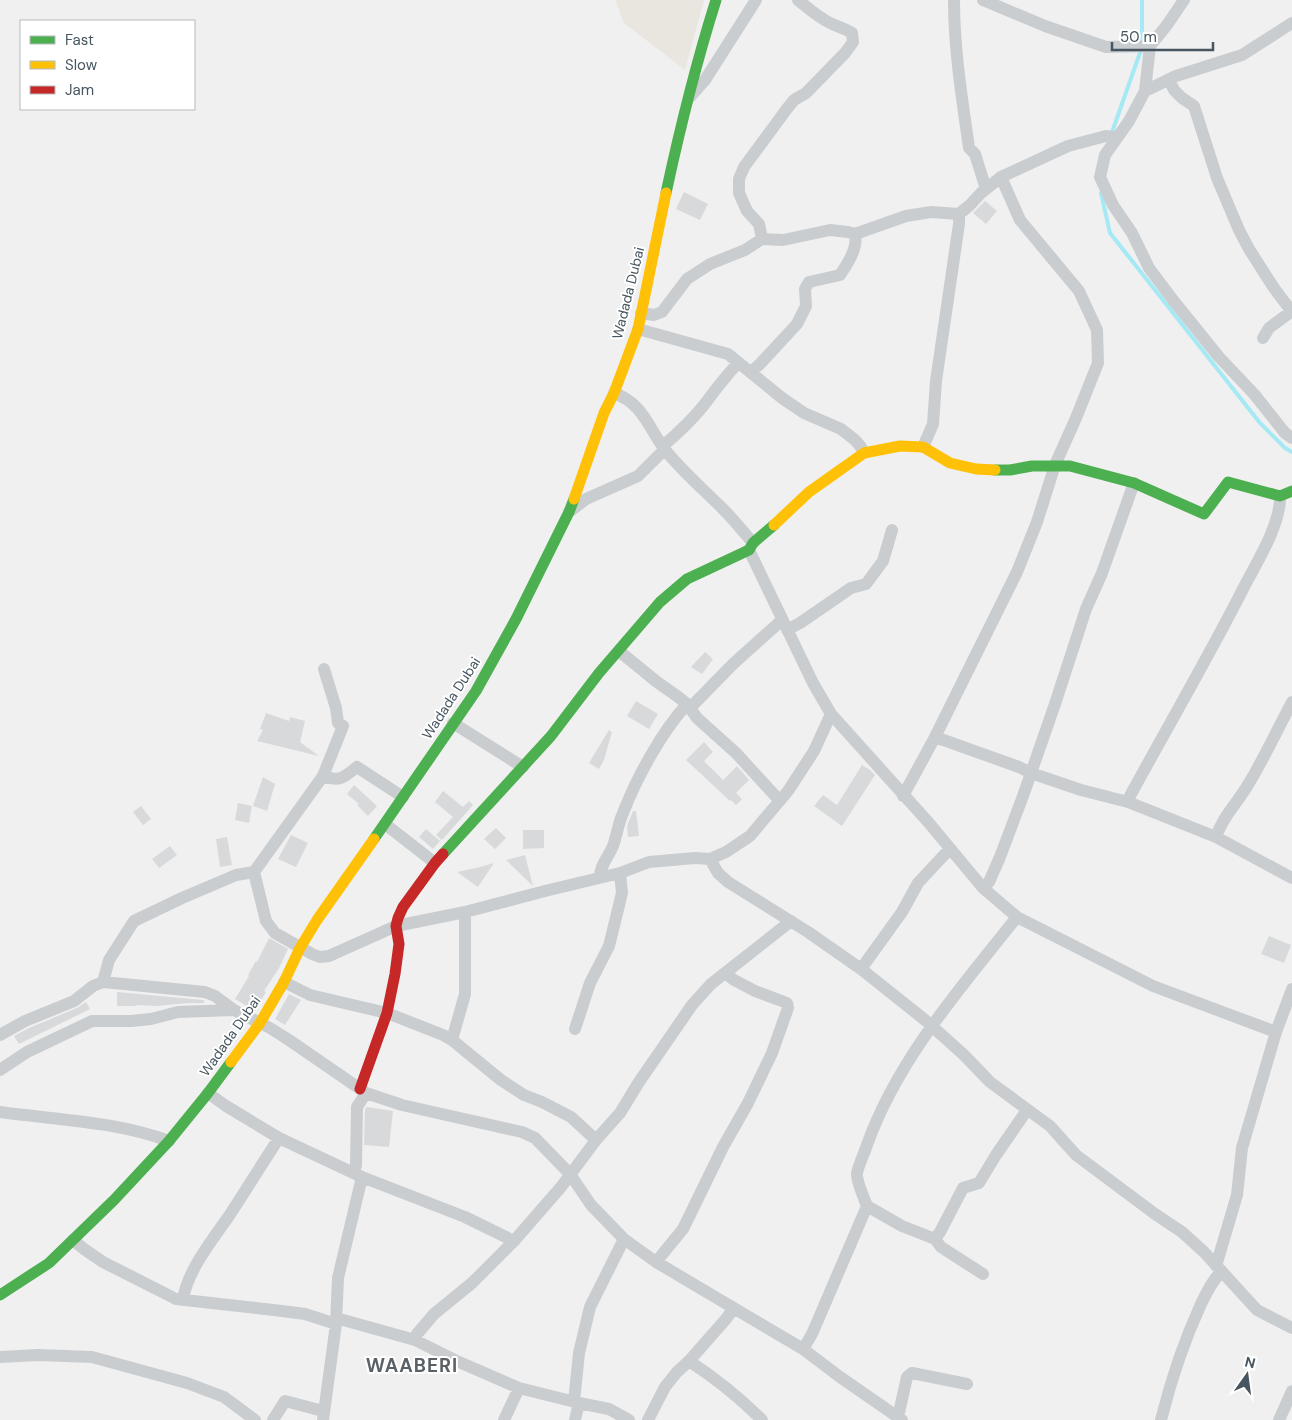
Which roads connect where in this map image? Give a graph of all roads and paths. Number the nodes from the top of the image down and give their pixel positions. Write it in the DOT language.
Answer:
graph roads {
  1 [pos="716,0"];
  2 [pos="756,0"];
  3 [pos="798,0"];
  4 [pos="954,0"];
  5 [pos="983,0"];
  6 [pos="1184,0"];
  7 [pos="1291,26"];
  8 [pos="1150,46"];
  9 [pos="1169,80"];
  10 [pos="1145,91"];
  11 [pos="688,101"];
  12 [pos="1118,138"];
  13 [pos="1001,177"];
  14 [pos="986,189"];
  15 [pos="959,214"];
  16 [pos="855,234"];
  17 [pos="762,238"];
  18 [pos="1292,312"];
  19 [pos="641,313"];
  20 [pos="638,329"];
  21 [pos="1263,338"];
  22 [pos="738,363"];
  23 [pos="751,372"];
  24 [pos="614,393"];
  25 [pos="1292,438"];
  26 [pos="923,446"];
  27 [pos="664,448"];
  28 [pos="864,453"];
  29 [pos="1055,465"];
  30 [pos="1134,483"];
  31 [pos="1292,491"];
  32 [pos="1280,496"];
  33 [pos="569,512"];
  34 [pos="892,530"];
  35 [pos="751,547"];
  36 [pos="785,625"];
  37 [pos="619,651"];
  38 [pos="324,670"];
  39 [pos="1292,702"];
  40 [pos="688,706"];
  41 [pos="831,714"];
  42 [pos="454,723"];
  43 [pos="935,737"];
  44 [pos="523,767"];
  45 [pos="1031,773"];
  46 [pos="323,776"];
  47 [pos="903,796"];
  48 [pos="403,798"];
  49 [pos="779,800"];
  50 [pos="1128,802"];
  51 [pos="385,824"];
  52 [pos="1216,837"];
  53 [pos="950,850"];
  54 [pos="710,859"];
  55 [pos="435,864"];
  56 [pos="254,872"];
  57 [pos="620,873"];
  58 [pos="600,878"];
  59 [pos="1292,878"];
  60 [pos="983,888"];
  61 [pos="465,912"];
  62 [pos="1017,917"];
  63 [pos="791,922"];
  64 [pos="396,926"];
  65 [pos="300,948"];
  66 [pos="861,969"];
  67 [pos="725,973"];
  68 [pos="103,982"];
  69 [pos="284,982"];
  70 [pos="1292,990"];
  71 [pos="234,1010"];
  72 [pos="387,1013"];
  73 [pos="260,1023"];
  74 [pos="932,1026"];
  75 [pos="574,1029"];
  76 [pos="1276,1032"];
  77 [pos="0,1035"];
  78 [pos="452,1040"];
  79 [pos="0,1070"];
  80 [pos="363,1091"];
  81 [pos="208,1093"];
  82 [pos="1027,1110"];
  83 [pos="0,1112"];
  84 [pos="278,1138"];
  85 [pos="596,1140"];
  86 [pos="169,1141"];
  87 [pos="570,1174"];
  88 [pos="358,1175"];
  89 [pos="867,1206"];
  90 [pos="624,1239"];
  91 [pos="935,1239"];
  92 [pos="73,1240"];
  93 [pos="514,1241"];
  94 [pos="656,1262"];
  95 [pos="1219,1269"];
  96 [pos="983,1274"];
  97 [pos="0,1295"];
  98 [pos="183,1299"];
  99 [pos="733,1309"];
  100 [pos="336,1321"];
  101 [pos="1292,1328"];
  102 [pos="415,1340"];
  103 [pos="803,1349"];
  104 [pos="0,1357"];
  105 [pos="689,1361"];
  106 [pos="967,1384"];
  107 [pos="519,1388"];
  108 [pos="1292,1391"];
  109 [pos="576,1402"];
  110 [pos="323,1415"];
  111 [pos="900,1418"];
  112 [pos="255,1420"];
  113 [pos="273,1420"];
  114 [pos="504,1420"];
  115 [pos="575,1420"];
  116 [pos="629,1420"];
  117 [pos="648,1420"];
  118 [pos="762,1420"];
  119 [pos="1161,1420"];
  120 [pos="1279,1420"];
  1 -- 11 [label="street, Wadada Dubai"];
  2 -- 11 [label="street"];
  3 -- 17 [label="street"];
  4 -- 14 [label="street"];
  5 -- 8 [label="street"];
  6 -- 8 [label="street"];
  7 -- 9 [label="street"];
  8 -- 10 [label="street"];
  9 -- 10 [label="street"];
  9 -- 18 [label="street"];
  10 -- 12 [label="street"];
  11 -- 19 [label="street, Wadada Dubai"];
  12 -- 13 [label="street"];
  12 -- 25 [label="street"];
  13 -- 14 [label="street"];
  13 -- 29 [label="street"];
  14 -- 15 [label="street"];
  15 -- 16 [label="street"];
  15 -- 26 [label="street"];
  16 -- 17 [label="street"];
  16 -- 23 [label="street"];
  17 -- 19 [label="street"];
  18 -- 21 [label="street"];
  19 -- 20 [label="street, Wadada Dubai"];
  20 -- 22 [label="street"];
  20 -- 24 [label="street, Wadada Dubai"];
  22 -- 23 [label="street"];
  22 -- 27 [label="street"];
  23 -- 28 [label="street"];
  24 -- 27 [label="street"];
  24 -- 33 [label="street, Wadada Dubai"];
  26 -- 28 [label="street"];
  26 -- 29 [label="street"];
  27 -- 33 [label="street"];
  27 -- 35 [label="street"];
  28 -- 35 [label="street"];
  29 -- 30 [label="street"];
  29 -- 43 [label="street"];
  30 -- 32 [label="street"];
  30 -- 45 [label="street"];
  31 -- 32 [label="street"];
  32 -- 50 [label="street"];
  33 -- 42 [label="street, Wadada Dubai"];
  34 -- 36 [label="street"];
  35 -- 36 [label="street"];
  35 -- 37 [label="street"];
  36 -- 40 [label="street"];
  36 -- 41 [label="street"];
  37 -- 40 [label="street"];
  37 -- 44 [label="street"];
  38 -- 46 [label="street"];
  39 -- 52 [label="street"];
  40 -- 49 [label="street"];
  40 -- 58 [label="street"];
  41 -- 47 [label="street"];
  41 -- 49 [label="street"];
  42 -- 44 [label="street"];
  42 -- 48 [label="street, Wadada Dubai"];
  43 -- 45 [label="street"];
  43 -- 47 [label="street"];
  44 -- 55 [label="street"];
  45 -- 50 [label="street"];
  45 -- 60 [label="street"];
  46 -- 48 [label="street"];
  46 -- 56 [label="street"];
  47 -- 53 [label="street"];
  48 -- 51 [label="street, Wadada Dubai"];
  49 -- 54 [label="street"];
  50 -- 52 [label="street"];
  51 -- 55 [label="street"];
  51 -- 65 [label="street, Wadada Dubai"];
  52 -- 59 [label="street"];
  53 -- 60 [label="street"];
  53 -- 66 [label="street"];
  54 -- 57 [label="street"];
  54 -- 63 [label="street"];
  55 -- 64 [label="street"];
  56 -- 65 [label="street"];
  56 -- 68 [label="street"];
  57 -- 58 [label="street"];
  57 -- 75 [label="street"];
  58 -- 61 [label="street"];
  60 -- 62 [label="street"];
  61 -- 64 [label="street"];
  61 -- 78 [label="street"];
  62 -- 74 [label="street"];
  62 -- 76 [label="street"];
  63 -- 66 [label="street"];
  63 -- 67 [label="street"];
  64 -- 65 [label="street"];
  64 -- 72 [label="street"];
  65 -- 69 [label="street, Wadada Dubai"];
  66 -- 74 [label="street"];
  67 -- 85 [label="street"];
  67 -- 94 [label="street"];
  68 -- 71 [label="street"];
  68 -- 77 [label="street"];
  69 -- 72 [label="street"];
  69 -- 73 [label="street, Wadada Dubai"];
  70 -- 76 [label="street"];
  71 -- 73 [label="street"];
  71 -- 79 [label="street"];
  72 -- 78 [label="street"];
  72 -- 80 [label="street"];
  73 -- 80 [label="street"];
  73 -- 81 [label="street, Wadada Dubai"];
  74 -- 82 [label="street"];
  74 -- 89 [label="street"];
  76 -- 95 [label="street"];
  78 -- 85 [label="street"];
  80 -- 87 [label="street"];
  80 -- 88 [label="street"];
  81 -- 84 [label="street"];
  81 -- 86 [label="street, Wadada Dubai"];
  82 -- 91 [label="street"];
  82 -- 95 [label="street"];
  83 -- 86 [label="street"];
  84 -- 88 [label="street"];
  84 -- 98 [label="street"];
  85 -- 87 [label="street"];
  86 -- 92 [label="street, Wadada Dubai"];
  87 -- 90 [label="street"];
  87 -- 93 [label="street"];
  88 -- 93 [label="street"];
  88 -- 100 [label="street"];
  89 -- 91 [label="street"];
  89 -- 103 [label="street"];
  90 -- 94 [label="street"];
  90 -- 109 [label="street"];
  91 -- 96 [label="street"];
  92 -- 97 [label="street, Wadada Dubai"];
  92 -- 98 [label="street"];
  93 -- 102 [label="street"];
  94 -- 99 [label="street"];
  95 -- 101 [label="street"];
  95 -- 119 [label="street"];
  98 -- 100 [label="street"];
  99 -- 103 [label="street"];
  99 -- 105 [label="street"];
  100 -- 102 [label="street"];
  100 -- 110 [label="street"];
  102 -- 107 [label="street"];
  103 -- 111 [label="street"];
  104 -- 112 [label="street"];
  105 -- 117 [label="street"];
  105 -- 118 [label="street"];
  106 -- 111 [label="street"];
  107 -- 109 [label="street"];
  107 -- 114 [label="street"];
  108 -- 120 [label="street"];
  109 -- 115 [label="street"];
  109 -- 116 [label="street"];
  110 -- 113 [label="street"];
}
